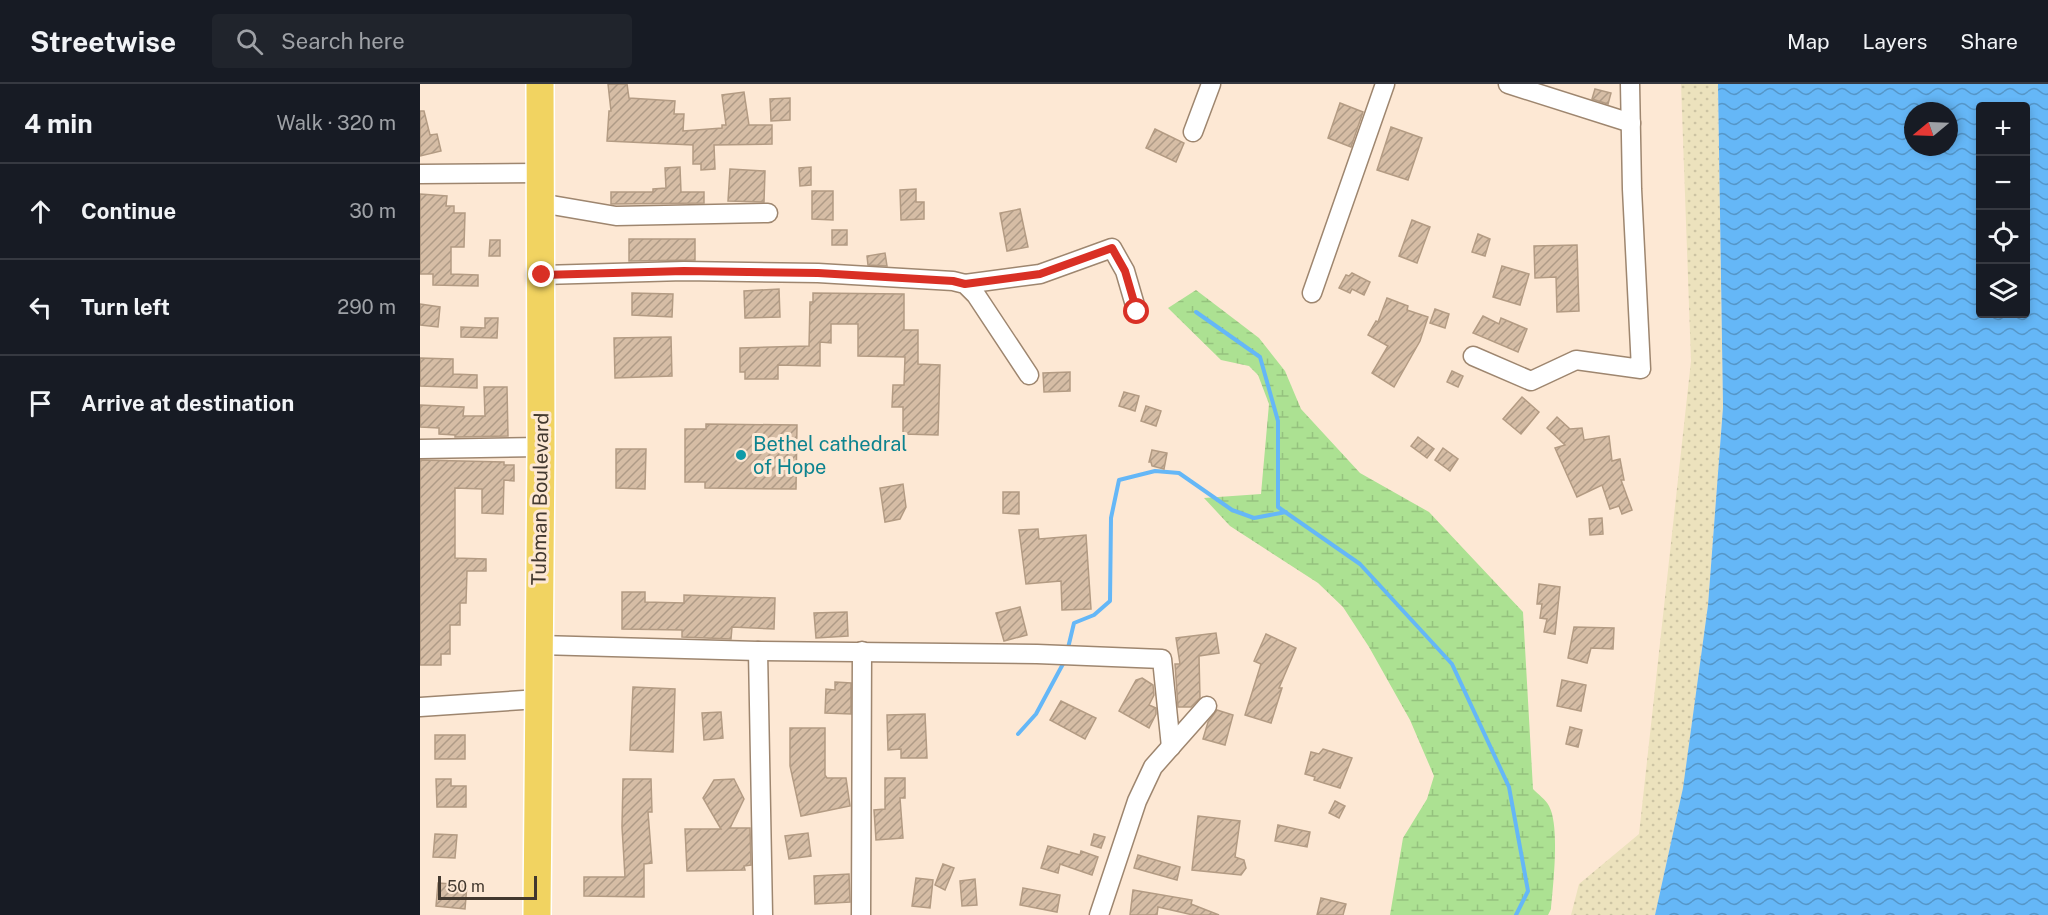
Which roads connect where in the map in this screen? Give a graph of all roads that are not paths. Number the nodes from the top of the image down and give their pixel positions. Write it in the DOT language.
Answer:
graph roads {
  1 [pos="540,84"];
  2 [pos="1211,84"];
  3 [pos="1385,84"];
  4 [pos="1508,84"];
  5 [pos="1630,84"];
  6 [pos="1631,123"];
  7 [pos="1193,132"];
  8 [pos="539,173"];
  9 [pos="420,174"];
  10 [pos="540,203"];
  11 [pos="768,213"];
  12 [pos="542,275"];
  13 [pos="965,284"];
  14 [pos="1312,293"];
  15 [pos="1137,312"];
  16 [pos="1473,357"];
  17 [pos="1029,375"];
  18 [pos="541,447"];
  19 [pos="420,449"];
  20 [pos="539,645"];
  21 [pos="758,651"];
  22 [pos="862,651"];
  23 [pos="538,699"];
  24 [pos="420,706"];
  25 [pos="1207,706"];
  26 [pos="1171,747"];
  27 [pos="537,915"];
  28 [pos="764,915"];
  29 [pos="861,915"];
  30 [pos="1099,915"];
  1 -- 8 [label="highway, Tubman Boulevard"];
  2 -- 7 [label="street"];
  3 -- 14 [label="street"];
  4 -- 6 [label="street"];
  5 -- 6 [label="street"];
  6 -- 16 [label="street"];
  8 -- 9 [label="street"];
  8 -- 10 [label="highway, Tubman Boulevard"];
  10 -- 11 [label="street"];
  10 -- 12 [label="highway, Tubman Boulevard"];
  12 -- 13 [label="street"];
  12 -- 18 [label="highway, Tubman Boulevard"];
  13 -- 15 [label="street"];
  13 -- 17 [label="street"];
  18 -- 19 [label="street"];
  18 -- 20 [label="highway, Tubman Boulevard"];
  20 -- 21 [label="street"];
  20 -- 23 [label="highway, Tubman Boulevard"];
  21 -- 22 [label="street"];
  21 -- 28 [label="street"];
  22 -- 26 [label="street"];
  22 -- 29 [label="street"];
  23 -- 24 [label="street"];
  23 -- 27 [label="highway, Tubman Boulevard"];
  25 -- 26 [label="street"];
  26 -- 30 [label="street"];
}
